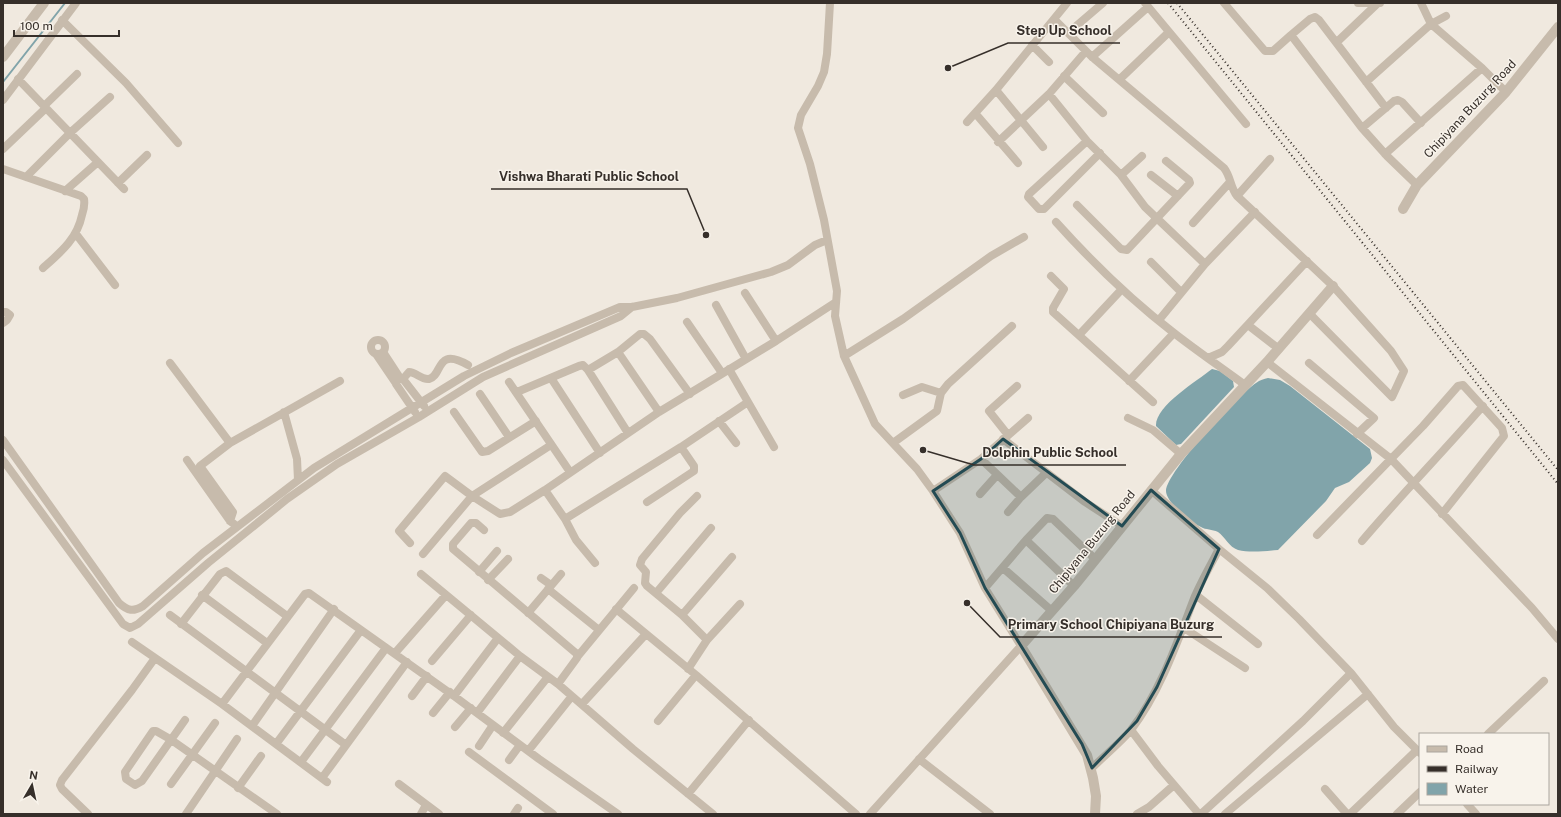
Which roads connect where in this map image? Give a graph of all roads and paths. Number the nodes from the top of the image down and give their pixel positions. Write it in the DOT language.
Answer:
graph roads {
  1 [pos="44,3"];
  2 [pos="76,3"];
  3 [pos="830,3"];
  4 [pos="1067,3"];
  5 [pos="1103,3"];
  6 [pos="1224,3"];
  7 [pos="1358,3"];
  8 [pos="1383,3"];
  9 [pos="1421,3"];
  10 [pos="1378,4"];
  11 [pos="1146,5"];
  12 [pos="1446,16"];
  13 [pos="1054,18"];
  14 [pos="62,20"];
  15 [pos="1431,24"];
  16 [pos="1558,27"];
  17 [pos="1169,32"];
  18 [pos="1068,33"];
  19 [pos="1291,35"];
  20 [pos="1337,42"];
  21 [pos="1032,44"];
  22 [pos="1086,51"];
  23 [pos="3,57"];
  24 [pos="1092,57"];
  25 [pos="1049,62"];
  26 [pos="1482,68"];
  27 [pos="77,74"];
  28 [pos="1064,76"];
  29 [pos="18,79"];
  30 [pos="1120,79"];
  31 [pos="1366,82"];
  32 [pos="996,90"];
  33 [pos="1506,92"];
  34 [pos="1049,94"];
  35 [pos="110,97"];
  36 [pos="3,100"];
  37 [pos="45,107"];
  38 [pos="1386,108"];
  39 [pos="975,113"];
  40 [pos="1103,113"];
  41 [pos="1021,120"];
  42 [pos="967,122"];
  43 [pos="1421,123"];
  44 [pos="1246,124"];
  45 [pos="1362,128"];
  46 [pos="71,132"];
  47 [pos="1087,141"];
  48 [pos="998,142"];
  49 [pos="178,143"];
  50 [pos="1043,147"];
  51 [pos="3,149"];
  52 [pos="1100,153"];
  53 [pos="1385,154"];
  54 [pos="147,155"];
  55 [pos="1142,156"];
  56 [pos="1270,159"];
  57 [pos="1166,161"];
  58 [pos="98,162"];
  59 [pos="1018,163"];
  60 [pos="3,169"];
  61 [pos="1121,175"];
  62 [pos="1151,175"];
  63 [pos="26,176"];
  64 [pos="1230,182"];
  65 [pos="118,183"];
  66 [pos="1417,185"];
  67 [pos="124,189"];
  68 [pos="66,190"];
  69 [pos="1178,196"];
  70 [pos="1237,196"];
  71 [pos="1078,205"];
  72 [pos="1403,209"];
  73 [pos="1255,212"];
  74 [pos="1156,218"];
  75 [pos="1056,222"];
  76 [pos="1193,223"];
  77 [pos="76,234"];
  78 [pos="1024,237"];
  79 [pos="827,240"];
  80 [pos="1151,262"];
  81 [pos="1307,262"];
  82 [pos="1204,264"];
  83 [pos="43,268"];
  84 [pos="1051,276"];
  85 [pos="115,285"];
  86 [pos="1333,286"];
  87 [pos="1122,289"];
  88 [pos="1181,292"];
  89 [pos="745,293"];
  90 [pos="836,302"];
  91 [pos="716,305"];
  92 [pos="632,308"];
  93 [pos="3,312"];
  94 [pos="1309,313"];
  95 [pos="1158,320"];
  96 [pos="687,322"];
  97 [pos="3,323"];
  98 [pos="1248,325"];
  99 [pos="1012,326"];
  100 [pos="1174,333"];
  101 [pos="1079,335"];
  102 [pos="776,341"];
  103 [pos="1278,349"];
  104 [pos="618,352"];
  105 [pos="380,353"];
  106 [pos="844,356"];
  107 [pos="1208,358"];
  108 [pos="746,359"];
  109 [pos="1267,362"];
  110 [pos="170,363"];
  111 [pos="1309,363"];
  112 [pos="468,366"];
  113 [pos="588,370"];
  114 [pos="726,371"];
  115 [pos="550,378"];
  116 [pos="399,379"];
  117 [pos="340,381"];
  118 [pos="1130,381"];
  119 [pos="510,382"];
  120 [pos="1245,385"];
  121 [pos="1017,386"];
  122 [pos="517,392"];
  123 [pos="940,393"];
  124 [pos="480,394"];
  125 [pos="690,394"];
  126 [pos="903,395"];
  127 [pos="748,402"];
  128 [pos="1154,402"];
  129 [pos="421,403"];
  130 [pos="1483,406"];
  131 [pos="412,408"];
  132 [pos="284,412"];
  133 [pos="428,412"];
  134 [pos="454,412"];
  135 [pos="659,412"];
  136 [pos="419,417"];
  137 [pos="1028,418"];
  138 [pos="1128,418"];
  139 [pos="536,421"];
  140 [pos="719,421"];
  141 [pos="628,433"];
  142 [pos="1358,434"];
  143 [pos="509,437"];
  144 [pos="1005,437"];
  145 [pos="3,440"];
  146 [pos="230,443"];
  147 [pos="893,443"];
  148 [pos="736,444"];
  149 [pos="551,445"];
  150 [pos="681,447"];
  151 [pos="774,447"];
  152 [pos="600,453"];
  153 [pos="1181,454"];
  154 [pos="981,459"];
  155 [pos="1391,459"];
  156 [pos="3,460"];
  157 [pos="187,460"];
  158 [pos="314,468"];
  159 [pos="570,472"];
  160 [pos="1046,473"];
  161 [pos="319,476"];
  162 [pos="997,476"];
  163 [pos="298,480"];
  164 [pos="1413,482"];
  165 [pos="38,489"];
  166 [pos="545,490"];
  167 [pos="1151,490"];
  168 [pos="933,491"];
  169 [pos="980,494"];
  170 [pos="30,496"];
  171 [pos="472,496"];
  172 [pos="697,496"];
  173 [pos="1021,497"];
  174 [pos="647,502"];
  175 [pos="1008,512"];
  176 [pos="1442,514"];
  177 [pos="565,519"];
  178 [pos="234,524"];
  179 [pos="1122,526"];
  180 [pos="711,528"];
  181 [pos="484,530"];
  182 [pos="244,535"];
  183 [pos="1317,535"];
  184 [pos="1026,540"];
  185 [pos="1362,541"];
  186 [pos="410,543"];
  187 [pos="1219,549"];
  188 [pos="497,550"];
  189 [pos="423,554"];
  190 [pos="732,557"];
  191 [pos="508,559"];
  192 [pos="1095,559"];
  193 [pos="595,563"];
  194 [pos="1003,568"];
  195 [pos="479,572"];
  196 [pos="421,574"];
  197 [pos="561,574"];
  198 [pos="541,578"];
  199 [pos="488,580"];
  200 [pos="1074,586"];
  201 [pos="549,587"];
  202 [pos="634,588"];
  203 [pos="985,588"];
  204 [pos="656,593"];
  205 [pos="202,595"];
  206 [pos="446,595"];
  207 [pos="1196,595"];
  208 [pos="149,601"];
  209 [pos="740,604"];
  210 [pos="157,607"];
  211 [pos="334,609"];
  212 [pos="616,609"];
  213 [pos="1052,611"];
  214 [pos="528,613"];
  215 [pos="471,615"];
  216 [pos="682,615"];
  217 [pos="170,616"];
  218 [pos="287,616"];
  219 [pos="181,624"];
  220 [pos="1184,628"];
  221 [pos="361,630"];
  222 [pos="599,630"];
  223 [pos="646,634"];
  224 [pos="498,638"];
  225 [pos="1558,639"];
  226 [pos="707,640"];
  227 [pos="132,642"];
  228 [pos="267,643"];
  229 [pos="1258,644"];
  230 [pos="1021,646"];
  231 [pos="386,648"];
  232 [pos="395,653"];
  233 [pos="520,656"];
  234 [pos="578,656"];
  235 [pos="155,658"];
  236 [pos="432,661"];
  237 [pos="407,662"];
  238 [pos="1244,668"];
  239 [pos="688,669"];
  240 [pos="246,672"];
  241 [pos="1351,673"];
  242 [pos="696,675"];
  243 [pos="427,676"];
  244 [pos="548,678"];
  245 [pos="1544,681"];
  246 [pos="558,684"];
  247 [pos="276,693"];
  248 [pos="452,694"];
  249 [pos="1368,694"];
  250 [pos="412,696"];
  251 [pos="572,696"];
  252 [pos="222,704"];
  253 [pos="582,704"];
  254 [pos="474,710"];
  255 [pos="301,711"];
  256 [pos="433,713"];
  257 [pos="185,720"];
  258 [pos="749,720"];
  259 [pos="658,721"];
  260 [pos="214,724"];
  261 [pos="493,725"];
  262 [pos="252,726"];
  263 [pos="455,727"];
  264 [pos="325,729"];
  265 [pos="1131,730"];
  266 [pos="503,733"];
  267 [pos="1489,733"];
  268 [pos="170,739"];
  269 [pos="237,739"];
  270 [pos="276,744"];
  271 [pos="346,745"];
  272 [pos="520,745"];
  273 [pos="479,746"];
  274 [pos="528,751"];
  275 [pos="1419,751"];
  276 [pos="469,752"];
  277 [pos="192,754"];
  278 [pos="261,756"];
  279 [pos="919,759"];
  280 [pos="509,760"];
  281 [pos="300,762"];
  282 [pos="1092,768"];
  283 [pos="215,772"];
  284 [pos="171,784"];
  285 [pos="400,784"];
  286 [pos="1174,785"];
  287 [pos="238,788"];
  288 [pos="1325,789"];
  289 [pos="1419,793"];
  290 [pos="688,794"];
  291 [pos="426,805"];
  292 [pos="1468,805"];
  293 [pos="88,814"];
  294 [pos="186,814"];
  295 [pos="277,814"];
  296 [pos="421,814"];
  297 [pos="439,814"];
  298 [pos="553,814"];
  299 [pos="618,814"];
  300 [pos="713,814"];
  301 [pos="856,814"];
  302 [pos="870,814"];
  303 [pos="990,814"];
  304 [pos="1095,814"];
  305 [pos="1137,814"];
  306 [pos="1200,814"];
  307 [pos="1225,814"];
  308 [pos="1347,814"];
  309 [pos="1350,814"];
  310 [pos="1397,814"];
  311 [pos="1476,814"];
  1 -- 23 [label="street"];
  2 -- 14 [label="street"];
  3 -- 79 [label="street"];
  4 -- 13 [label="street"];
  5 -- 18 [label="street"];
  6 -- 19 [label="street"];
  7 -- 10 [label="street"];
  8 -- 10 [label="street"];
  9 -- 15 [label="street"];
  10 -- 20 [label="street"];
  11 -- 17 [label="street"];
  11 -- 24 [label="street"];
  12 -- 15 [label="street"];
  13 -- 18 [label="street"];
  13 -- 21 [label="street"];
  14 -- 29 [label="street"];
  14 -- 49 [label="street"];
  15 -- 26 [label="street"];
  15 -- 31 [label="street"];
  16 -- 33 [label="street, Chipiyana Buzurg Road"];
  17 -- 30 [label="street"];
  17 -- 44 [label="street"];
  18 -- 22 [label="street"];
  19 -- 20 [label="street"];
  19 -- 45 [label="street"];
  20 -- 31 [label="street"];
  21 -- 25 [label="street"];
  21 -- 32 [label="street"];
  22 -- 24 [label="street"];
  22 -- 28 [label="street"];
  24 -- 30 [label="street"];
  26 -- 33 [label="street"];
  26 -- 43 [label="street"];
  27 -- 37 [label="street"];
  28 -- 34 [label="street"];
  28 -- 40 [label="street"];
  29 -- 36 [label="street"];
  29 -- 37 [label="street"];
  30 -- 64 [label="street"];
  31 -- 38 [label="street"];
  32 -- 39 [label="street"];
  32 -- 41 [label="street"];
  33 -- 66 [label="street, Chipiyana Buzurg Road"];
  34 -- 41 [label="street"];
  34 -- 47 [label="street"];
  35 -- 46 [label="street"];
  37 -- 46 [label="street"];
  37 -- 51 [label="street"];
  38 -- 43 [label="street"];
  38 -- 45 [label="street"];
  39 -- 42 [label="street"];
  39 -- 48 [label="street"];
  41 -- 48 [label="street"];
  41 -- 50 [label="street"];
  43 -- 53 [label="street"];
  45 -- 53 [label="street"];
  46 -- 58 [label="street"];
  46 -- 63 [label="street"];
  47 -- 52 [label="street"];
  47 -- 52 [label="street"];
  48 -- 59 [label="street"];
  52 -- 61 [label="street"];
  53 -- 66 [label="street"];
  54 -- 65 [label="street"];
  55 -- 61 [label="street"];
  56 -- 70 [label="street"];
  57 -- 69 [label="street"];
  58 -- 65 [label="street"];
  58 -- 68 [label="street"];
  60 -- 63 [label="street"];
  61 -- 74 [label="street"];
  62 -- 69 [label="street"];
  63 -- 68 [label="street"];
  64 -- 70 [label="street"];
  64 -- 76 [label="street"];
  65 -- 67 [label="street"];
  66 -- 72 [label="street, Chipiyana Buzurg Road"];
  68 -- 77 [label="street"];
  69 -- 74 [label="street"];
  70 -- 73 [label="street"];
  71 -- 74 [label="street"];
  73 -- 81 [label="street"];
  73 -- 82 [label="street"];
  74 -- 82 [label="street"];
  75 -- 87 [label="street"];
  77 -- 83 [label="street"];
  77 -- 85 [label="street"];
  78 -- 106 [label="street"];
  79 -- 90 [label="street"];
  79 -- 92 [label="street"];
  80 -- 88 [label="street"];
  81 -- 86 [label="street"];
  81 -- 98 [label="street"];
  82 -- 88 [label="street"];
  84 -- 101 [label="street"];
  86 -- 94 [label="street, Chipiyana Buzurg Road"];
  86 -- 94 [label="street"];
  87 -- 95 [label="street"];
  87 -- 101 [label="street"];
  88 -- 95 [label="street"];
  89 -- 102 [label="street"];
  90 -- 102 [label="street"];
  90 -- 106 [label="street"];
  91 -- 108 [label="street"];
  92 -- 129 [label="street"];
  92 -- 133 [label="street"];
  93 -- 97 [label="street"];
  94 -- 103 [label="street, Chipiyana Buzurg Road"];
  95 -- 100 [label="street"];
  96 -- 114 [label="street"];
  98 -- 103 [label="street"];
  98 -- 107 [label="street"];
  99 -- 123 [label="street"];
  100 -- 107 [label="street"];
  100 -- 118 [label="street"];
  101 -- 118 [label="street"];
  102 -- 108 [label="street"];
  103 -- 109 [label="street, Chipiyana Buzurg Road"];
  104 -- 113 [label="street"];
  104 -- 125 [label="street"];
  104 -- 135 [label="street"];
  105 -- 116 [label="street"];
  106 -- 147 [label="street"];
  107 -- 120 [label="street"];
  108 -- 114 [label="street"];
  109 -- 120 [label="street, Chipiyana Buzurg Road"];
  109 -- 142 [label="street"];
  110 -- 146 [label="street"];
  111 -- 142 [label="street"];
  112 -- 116 [label="street"];
  113 -- 115 [label="street"];
  113 -- 141 [label="street"];
  114 -- 125 [label="street"];
  114 -- 127 [label="street"];
  115 -- 122 [label="street"];
  115 -- 152 [label="street"];
  116 -- 129 [label="street"];
  116 -- 131 [label="street"];
  117 -- 132 [label="street"];
  118 -- 128 [label="street"];
  119 -- 122 [label="street"];
  120 -- 153 [label="street, Chipiyana Buzurg Road"];
  121 -- 144 [label="street"];
  122 -- 139 [label="street"];
  123 -- 126 [label="street"];
  123 -- 147 [label="street"];
  124 -- 143 [label="street"];
  125 -- 135 [label="street"];
  127 -- 140 [label="street"];
  127 -- 151 [label="street"];
  129 -- 131 [label="street"];
  129 -- 133 [label="street"];
  130 -- 155 [label="street"];
  130 -- 164 [label="street"];
  130 -- 176 [label="street"];
  131 -- 136 [label="street"];
  131 -- 158 [label="street"];
  132 -- 146 [label="street"];
  132 -- 163 [label="street"];
  133 -- 136 [label="street"];
  134 -- 143 [label="street"];
  135 -- 141 [label="street"];
  136 -- 161 [label="street"];
  137 -- 144 [label="street"];
  138 -- 153 [label="street"];
  139 -- 143 [label="street"];
  139 -- 149 [label="street"];
  140 -- 148 [label="street"];
  140 -- 150 [label="street"];
  141 -- 152 [label="street"];
  142 -- 155 [label="street"];
  144 -- 154 [label="street"];
  144 -- 160 [label="street"];
  145 -- 165 [label="street"];
  146 -- 178 [label="street"];
  147 -- 168 [label="street"];
  149 -- 159 [label="street"];
  149 -- 171 [label="street"];
  150 -- 174 [label="street"];
  150 -- 177 [label="street"];
  152 -- 159 [label="street"];
  153 -- 167 [label="street, Chipiyana Buzurg Road"];
  154 -- 162 [label="street"];
  154 -- 168 [label="street"];
  155 -- 164 [label="street"];
  155 -- 183 [label="street"];
  156 -- 170 [label="street"];
  157 -- 178 [label="street"];
  158 -- 161 [label="street"];
  158 -- 163 [label="street"];
  159 -- 166 [label="street"];
  160 -- 173 [label="street"];
  160 -- 179 [label="street"];
  161 -- 182 [label="street"];
  162 -- 169 [label="street"];
  162 -- 173 [label="street"];
  163 -- 178 [label="street"];
  164 -- 176 [label="street"];
  164 -- 185 [label="street"];
  165 -- 170 [label="street"];
  165 -- 208 [label="street"];
  166 -- 171 [label="street"];
  166 -- 177 [label="street"];
  167 -- 179 [label="street, Chipiyana Buzurg Road"];
  167 -- 187 [label="street"];
  168 -- 203 [label="street"];
  170 -- 210 [label="street"];
  171 -- 186 [label="street"];
  171 -- 189 [label="street"];
  172 -- 204 [label="street"];
  173 -- 175 [label="street"];
  176 -- 225 [label="street"];
  177 -- 193 [label="street"];
  178 -- 182 [label="street"];
  178 -- 208 [label="street"];
  179 -- 192 [label="street, Chipiyana Buzurg Road"];
  180 -- 204 [label="street"];
  181 -- 195 [label="street"];
  182 -- 210 [label="street"];
  184 -- 192 [label="street"];
  184 -- 194 [label="street"];
  184 -- 200 [label="street"];
  187 -- 207 [label="street"];
  187 -- 241 [label="street"];
  188 -- 195 [label="street"];
  190 -- 216 [label="street"];
  191 -- 199 [label="street"];
  192 -- 200 [label="street, Chipiyana Buzurg Road"];
  194 -- 203 [label="street"];
  194 -- 213 [label="street"];
  195 -- 199 [label="street"];
  196 -- 206 [label="street"];
  197 -- 201 [label="street"];
  198 -- 201 [label="street"];
  199 -- 214 [label="street"];
  200 -- 213 [label="street, Chipiyana Buzurg Road"];
  201 -- 214 [label="street"];
  201 -- 222 [label="street"];
  202 -- 212 [label="street"];
  203 -- 230 [label="street"];
  204 -- 216 [label="street"];
  205 -- 218 [label="street"];
  205 -- 219 [label="street"];
  205 -- 228 [label="street"];
  206 -- 215 [label="street"];
  206 -- 232 [label="street"];
  207 -- 220 [label="street"];
  207 -- 229 [label="street"];
  208 -- 210 [label="street"];
  209 -- 226 [label="street"];
  211 -- 218 [label="street"];
  211 -- 221 [label="street"];
  211 -- 247 [label="street"];
  212 -- 222 [label="street"];
  212 -- 223 [label="street"];
  213 -- 230 [label="street, Chipiyana Buzurg Road"];
  214 -- 234 [label="street"];
  215 -- 224 [label="street"];
  215 -- 236 [label="street"];
  216 -- 226 [label="street"];
  217 -- 219 [label="street"];
  218 -- 228 [label="street"];
  219 -- 240 [label="street"];
  220 -- 238 [label="street"];
  220 -- 265 [label="street"];
  221 -- 231 [label="street"];
  221 -- 255 [label="street"];
  222 -- 234 [label="street"];
  223 -- 239 [label="street"];
  223 -- 253 [label="street"];
  224 -- 233 [label="street"];
  224 -- 248 [label="street"];
  226 -- 239 [label="street"];
  227 -- 235 [label="street"];
  228 -- 240 [label="street"];
  230 -- 279 [label="street, Chipiyana Buzurg Road"];
  230 -- 282 [label="street"];
  231 -- 232 [label="street"];
  231 -- 264 [label="street"];
  232 -- 237 [label="street"];
  233 -- 244 [label="street"];
  233 -- 254 [label="street"];
  234 -- 246 [label="street"];
  235 -- 252 [label="street"];
  235 -- 293 [label="street"];
  237 -- 243 [label="street"];
  237 -- 271 [label="street"];
  239 -- 242 [label="street"];
  240 -- 247 [label="street"];
  240 -- 252 [label="street"];
  241 -- 249 [label="street"];
  241 -- 306 [label="street"];
  242 -- 258 [label="street"];
  242 -- 259 [label="street"];
  243 -- 248 [label="street"];
  243 -- 250 [label="street"];
  244 -- 246 [label="street"];
  244 -- 266 [label="street"];
  245 -- 267 [label="street"];
  246 -- 251 [label="street"];
  247 -- 255 [label="street"];
  247 -- 262 [label="street"];
  248 -- 254 [label="street"];
  248 -- 256 [label="street"];
  249 -- 275 [label="street"];
  249 -- 307 [label="street"];
  251 -- 253 [label="street"];
  251 -- 274 [label="street"];
  252 -- 262 [label="street"];
  253 -- 290 [label="street"];
  254 -- 261 [label="street"];
  254 -- 263 [label="street"];
  255 -- 264 [label="street"];
  255 -- 270 [label="street"];
  257 -- 268 [label="street"];
  258 -- 290 [label="street"];
  258 -- 301 [label="street"];
  260 -- 277 [label="street"];
  261 -- 266 [label="street"];
  261 -- 273 [label="street"];
  262 -- 270 [label="street"];
  264 -- 271 [label="street"];
  264 -- 281 [label="street"];
  265 -- 282 [label="street"];
  265 -- 286 [label="street"];
  266 -- 272 [label="street"];
  268 -- 268 [label="street"];
  268 -- 277 [label="street"];
  269 -- 283 [label="street"];
  270 -- 281 [label="street"];
  271 -- 281 [label="street"];
  272 -- 274 [label="street"];
  272 -- 280 [label="street"];
  274 -- 299 [label="street"];
  275 -- 309 [label="street"];
  276 -- 298 [label="street"];
  277 -- 283 [label="street"];
  277 -- 284 [label="street"];
  278 -- 287 [label="street"];
  279 -- 302 [label="street, Chipiyana Buzurg Road"];
  279 -- 303 [label="street"];
  282 -- 304 [label="street"];
  283 -- 287 [label="street"];
  283 -- 294 [label="street"];
  285 -- 291 [label="street"];
  286 -- 305 [label="street"];
  286 -- 306 [label="street"];
  287 -- 295 [label="street"];
  288 -- 308 [label="street"];
  289 -- 310 [label="street"];
  290 -- 300 [label="street"];
  291 -- 296 [label="street"];
  291 -- 297 [label="street"];
  292 -- 311 [label="street"];
}
